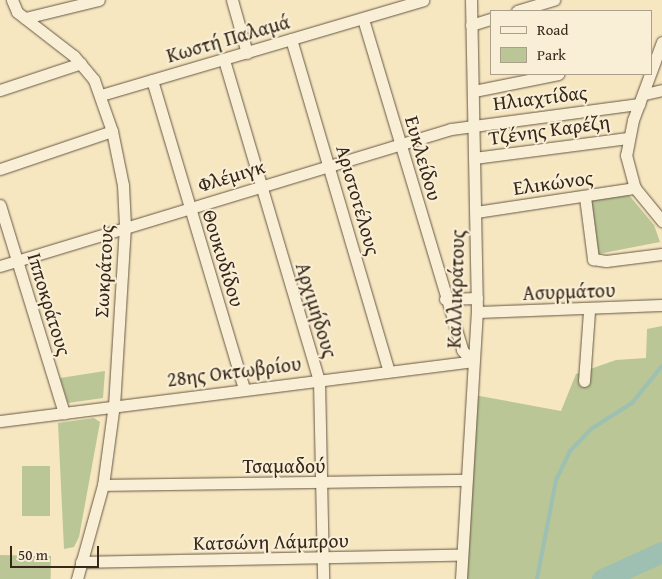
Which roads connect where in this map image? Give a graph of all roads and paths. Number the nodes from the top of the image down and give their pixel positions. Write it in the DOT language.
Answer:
graph roads {
  1 [pos="12,0"];
  2 [pos="99,0"];
  3 [pos="232,0"];
  4 [pos="424,0"];
  5 [pos="471,0"];
  6 [pos="554,0"];
  7 [pos="384,6"];
  8 [pos="519,10"];
  9 [pos="25,18"];
  10 [pos="363,19"];
  11 [pos="490,19"];
  12 [pos="472,25"];
  13 [pos="291,40"];
  14 [pos="662,42"];
  15 [pos="247,53"];
  16 [pos="654,54"];
  17 [pos="224,60"];
  18 [pos="81,63"];
  19 [pos="553,75"];
  20 [pos="649,75"];
  21 [pos="152,80"];
  22 [pos="0,90"];
  23 [pos="662,90"];
  24 [pos="474,91"];
  25 [pos="645,94"];
  26 [pos="101,95"];
  27 [pos="639,104"];
  28 [pos="474,124"];
  29 [pos="112,131"];
  30 [pos="628,138"];
  31 [pos="401,144"];
  32 [pos="474,158"];
  33 [pos="329,165"];
  34 [pos="0,169"];
  35 [pos="260,186"];
  36 [pos="635,188"];
  37 [pos="585,197"];
  38 [pos="0,205"];
  39 [pos="189,208"];
  40 [pos="476,212"];
  41 [pos="662,221"];
  42 [pos="125,226"];
  43 [pos="662,254"];
  44 [pos="17,261"];
  45 [pos="0,266"];
  46 [pos="446,298"];
  47 [pos="476,298"];
  48 [pos="662,305"];
  49 [pos="589,311"];
  50 [pos="477,312"];
  51 [pos="472,361"];
  52 [pos="390,371"];
  53 [pos="319,380"];
  54 [pos="584,381"];
  55 [pos="244,389"];
  56 [pos="114,404"];
  57 [pos="64,413"];
  58 [pos="0,421"];
  59 [pos="466,480"];
  60 [pos="320,484"];
  61 [pos="103,485"];
  62 [pos="461,555"];
  63 [pos="322,560"];
  64 [pos="81,562"];
  65 [pos="77,579"];
  66 [pos="323,579"];
  67 [pos="461,579"];
  1 -- 9 [label="street, Σωκράτους"];
  2 -- 9 [label="street"];
  3 -- 15 [label="street"];
  4 -- 7 [label="street, Κωστή Παλαμά"];
  5 -- 12 [label="street, Καλλικράτους"];
  6 -- 8 [label="street"];
  7 -- 10 [label="street, Κωστή Παλαμά"];
  9 -- 18 [label="street, Σωκράτους"];
  10 -- 13 [label="street, Κωστή Παλαμά"];
  10 -- 31 [label="street, Ευκλείδου"];
  11 -- 12 [label="street"];
  12 -- 24 [label="street, Καλλικράτους"];
  13 -- 15 [label="street, Κωστή Παλαμά"];
  13 -- 33 [label="street, Αριστοτέλους"];
  14 -- 16 [label="street"];
  15 -- 17 [label="street, Κωστή Παλαμά"];
  17 -- 21 [label="street, Κωστή Παλαμά"];
  17 -- 35 [label="street, Αρχιμήδους"];
  18 -- 22 [label="street"];
  18 -- 26 [label="street, Σωκράτους"];
  19 -- 24 [label="street"];
  20 -- 25 [label="street"];
  21 -- 26 [label="street, Κωστή Παλαμά"];
  21 -- 39 [label="street, Θουκυδίδου"];
  23 -- 25 [label="street"];
  24 -- 28 [label="street, Καλλικράτους"];
  25 -- 27 [label="street"];
  26 -- 29 [label="street, Σωκράτους"];
  27 -- 28 [label="street, Ηλιαχτίδας"];
  27 -- 30 [label="street"];
  28 -- 31 [label="street, Φλέμιγκ"];
  28 -- 32 [label="street, Καλλικράτους"];
  29 -- 34 [label="street"];
  29 -- 42 [label="street, Σωκράτους"];
  30 -- 32 [label="street, Τζένης Καρέζη"];
  30 -- 36 [label="street"];
  31 -- 33 [label="street, Φλέμιγκ"];
  31 -- 46 [label="street, Ευκλείδου"];
  32 -- 40 [label="street, Καλλικράτους"];
  33 -- 35 [label="street, Φλέμιγκ"];
  33 -- 52 [label="street, Αριστοτέλους"];
  35 -- 39 [label="street, Φλέμιγκ"];
  35 -- 53 [label="street, Αρχιμήδους"];
  36 -- 37 [label="street, Ελικώνος"];
  36 -- 41 [label="street"];
  37 -- 40 [label="street, Ελικώνος"];
  37 -- 43 [label="street"];
  38 -- 44 [label="street, Ιπποκράτους"];
  39 -- 42 [label="street, Φλέμιγκ"];
  39 -- 55 [label="street, Θουκυδίδου"];
  40 -- 47 [label="street, Καλλικράτους"];
  42 -- 44 [label="street, Φλέμιγκ"];
  42 -- 56 [label="street, Σωκράτους"];
  44 -- 45 [label="street, Φλέμιγκ"];
  44 -- 57 [label="street, Ιπποκράτους"];
  46 -- 47 [label="street"];
  46 -- 51 [label="street, Ευκλείδου"];
  47 -- 50 [label="street, Καλλικράτους"];
  48 -- 49 [label="street, Ασυρμάτου"];
  49 -- 50 [label="street, Ασυρμάτου"];
  49 -- 54 [label="street"];
  50 -- 51 [label="street, Καλλικράτους"];
  51 -- 52 [label="street, 28ης Οκτωβρίου"];
  51 -- 59 [label="street, Καλλικράτους"];
  52 -- 53 [label="street, 28ης Οκτωβρίου"];
  53 -- 55 [label="street, 28ης Οκτωβρίου"];
  53 -- 60 [label="street, Αρχιμήδους"];
  55 -- 56 [label="street, 28ης Οκτωβρίου"];
  56 -- 57 [label="street, 28ης Οκτωβρίου"];
  56 -- 61 [label="street, Σωκράτους"];
  57 -- 58 [label="street, 28ης Οκτωβρίου"];
  59 -- 60 [label="street, Τσαμαδού"];
  59 -- 62 [label="street, Καλλικράτους"];
  60 -- 61 [label="street, Τσαμαδού"];
  60 -- 63 [label="street, Αρχιμήδους"];
  61 -- 64 [label="street, Σωκράτους"];
  62 -- 63 [label="street, Κατσώνη Λάμπρου"];
  62 -- 67 [label="street, Καλλικράτους"];
  63 -- 64 [label="street, Κατσώνη Λάμπρου"];
  63 -- 66 [label="street, Αρχιμήδους"];
  64 -- 65 [label="street, Σωκράτους"];
}
